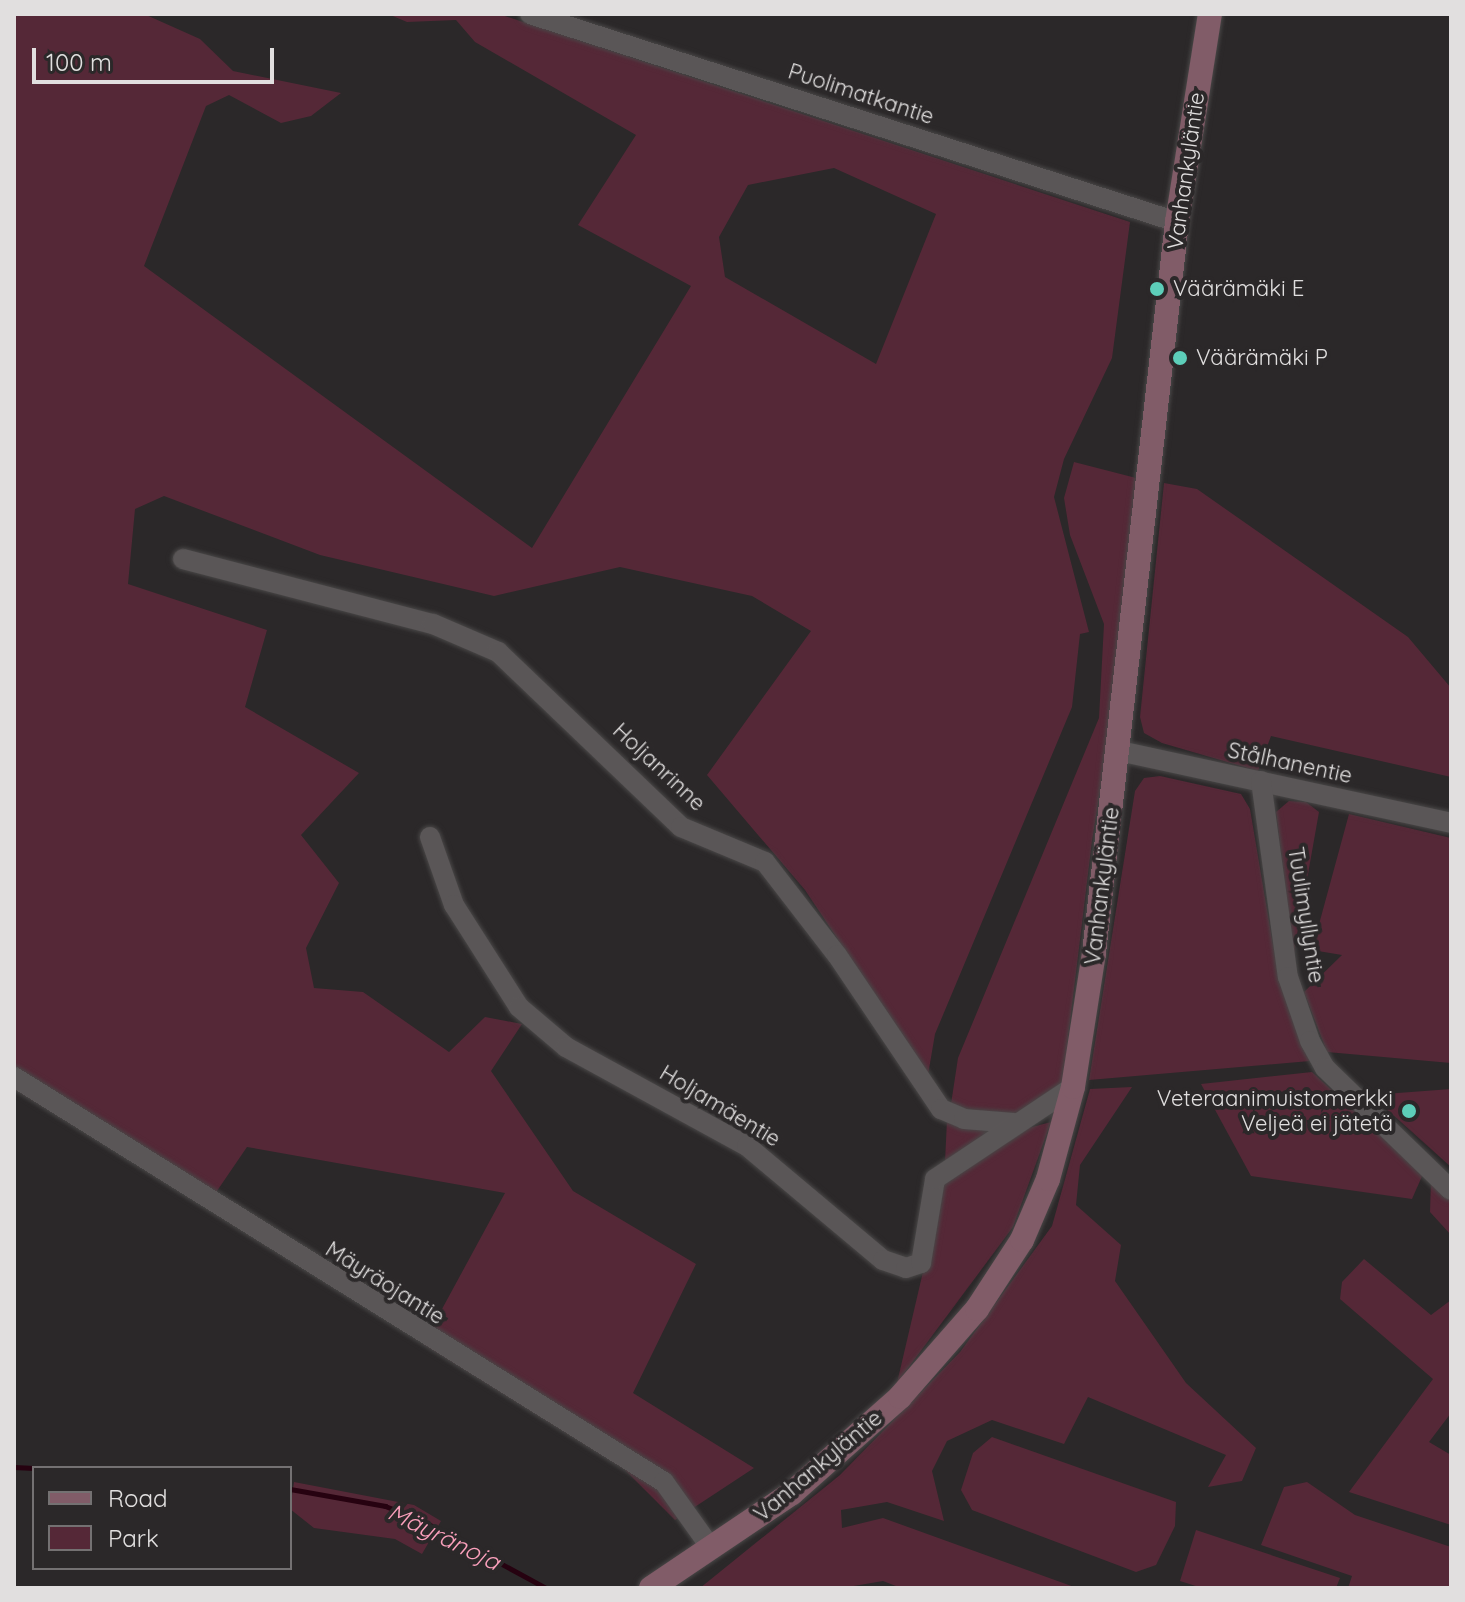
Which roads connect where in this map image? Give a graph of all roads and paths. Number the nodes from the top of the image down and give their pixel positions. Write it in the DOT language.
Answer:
graph roads {
  1 [pos="530,14"];
  2 [pos="1210,14"];
  3 [pos="1177,222"];
  4 [pos="183,559"];
  5 [pos="1119,751"];
  6 [pos="1261,781"];
  7 [pos="1451,823"];
  8 [pos="430,837"];
  9 [pos="14,1077"];
  10 [pos="1073,1087"];
  11 [pos="1014,1123"];
  12 [pos="1451,1190"];
  13 [pos="711,1548"];
  14 [pos="651,1588"];
  1 -- 3 [label="street, Puolimatkantie"];
  2 -- 3 [label="street, Vanhankyläntie"];
  3 -- 5 [label="street, Vanhankyläntie"];
  4 -- 11 [label="street, Holjanrinne"];
  5 -- 6 [label="street, Stålhanentie"];
  5 -- 10 [label="street, Vanhankyläntie"];
  6 -- 7 [label="street, Stålhanentie"];
  6 -- 12 [label="street, Tuulimyllyntie"];
  8 -- 11 [label="street, Holjamäentie"];
  9 -- 13 [label="street, Mäyräojantie"];
  10 -- 11 [label="street, Holjamäentie"];
  10 -- 13 [label="street, Vanhankyläntie"];
  13 -- 14 [label="street, Vanhankyläntie"];
}
